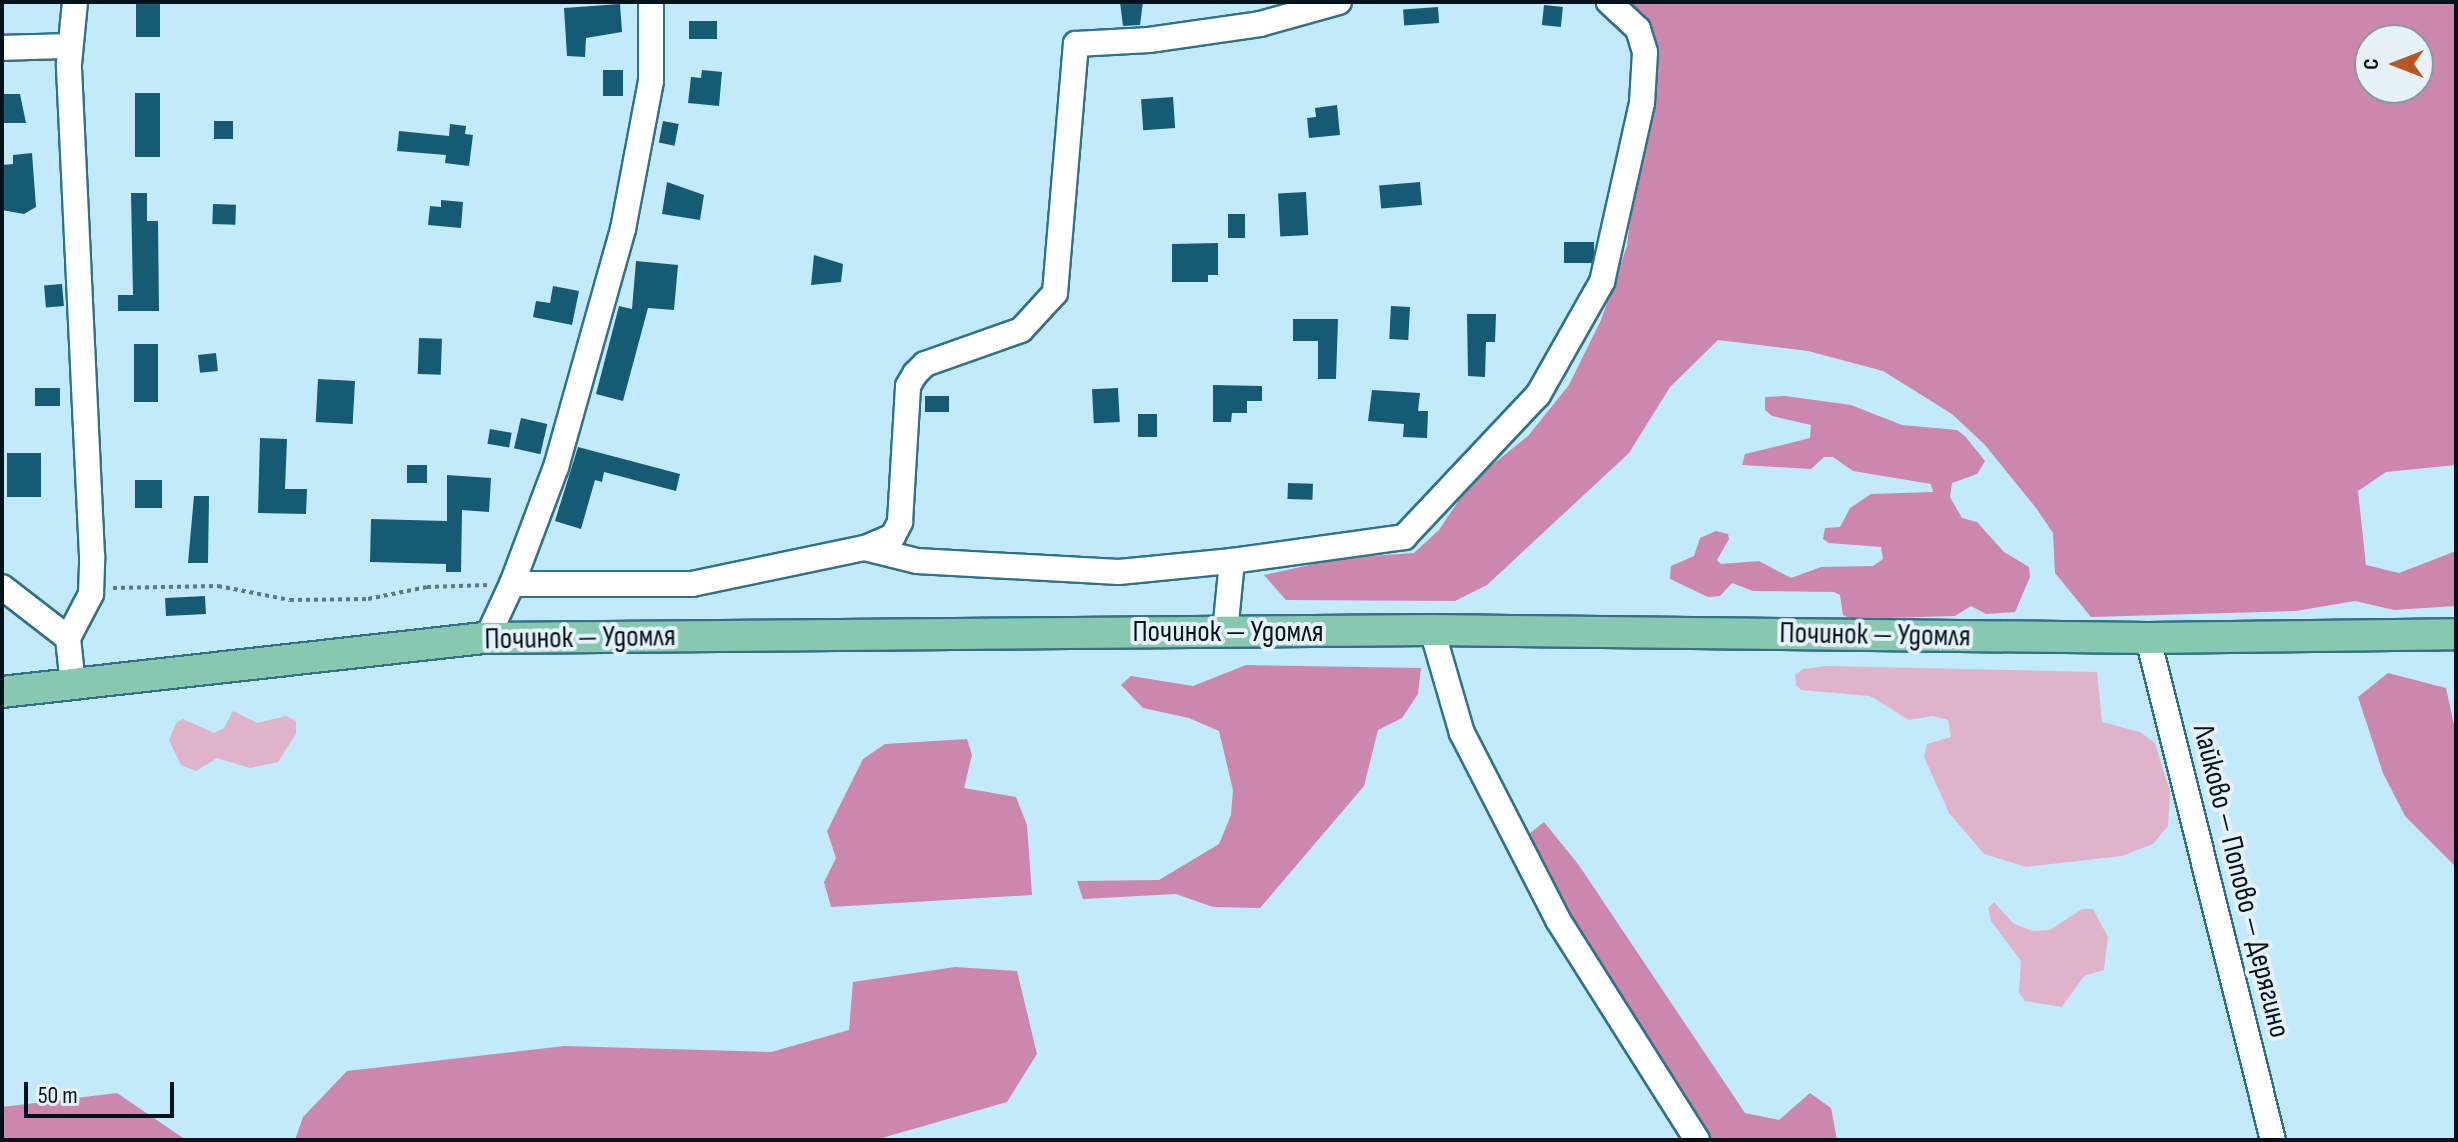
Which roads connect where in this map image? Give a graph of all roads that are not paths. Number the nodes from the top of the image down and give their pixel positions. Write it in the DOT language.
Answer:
graph roads {
  1 [pos="75,2"];
  2 [pos="651,2"];
  3 [pos="1339,2"];
  4 [pos="1609,2"];
  5 [pos="70,46"];
  6 [pos="2,48"];
  7 [pos="865,548"];
  8 [pos="1232,561"];
  9 [pos="512,584"];
  10 [pos="2,587"];
  11 [pos="1432,630"];
  12 [pos="1225,632"];
  13 [pos="2456,634"];
  14 [pos="68,638"];
  15 [pos="487,638"];
  16 [pos="2148,638"];
  17 [pos="73,685"];
  18 [pos="2,692"];
  19 [pos="1697,1140"];
  20 [pos="2273,1140"];
  1 -- 5 [label="street"];
  2 -- 9 [label="street"];
  3 -- 7 [label="street"];
  4 -- 8 [label="street"];
  5 -- 6 [label="street"];
  5 -- 14 [label="street"];
  7 -- 8 [label="street"];
  7 -- 9 [label="street"];
  8 -- 12 [label="street"];
  9 -- 15 [label="street"];
  10 -- 14 [label="street"];
  11 -- 12 [label="main road, Починок — Удомля"];
  11 -- 16 [label="main road, Починок — Удомля"];
  11 -- 19 [label="street"];
  12 -- 15 [label="main road, Починок — Удомля"];
  13 -- 16 [label="main road, Починок — Удомля"];
  14 -- 17 [label="street"];
  15 -- 17 [label="main road, Починок — Удомля"];
  16 -- 20 [label="street, Лайково — Попово — Дерягино"];
  17 -- 18 [label="main road, Починок — Удомля"];
}
